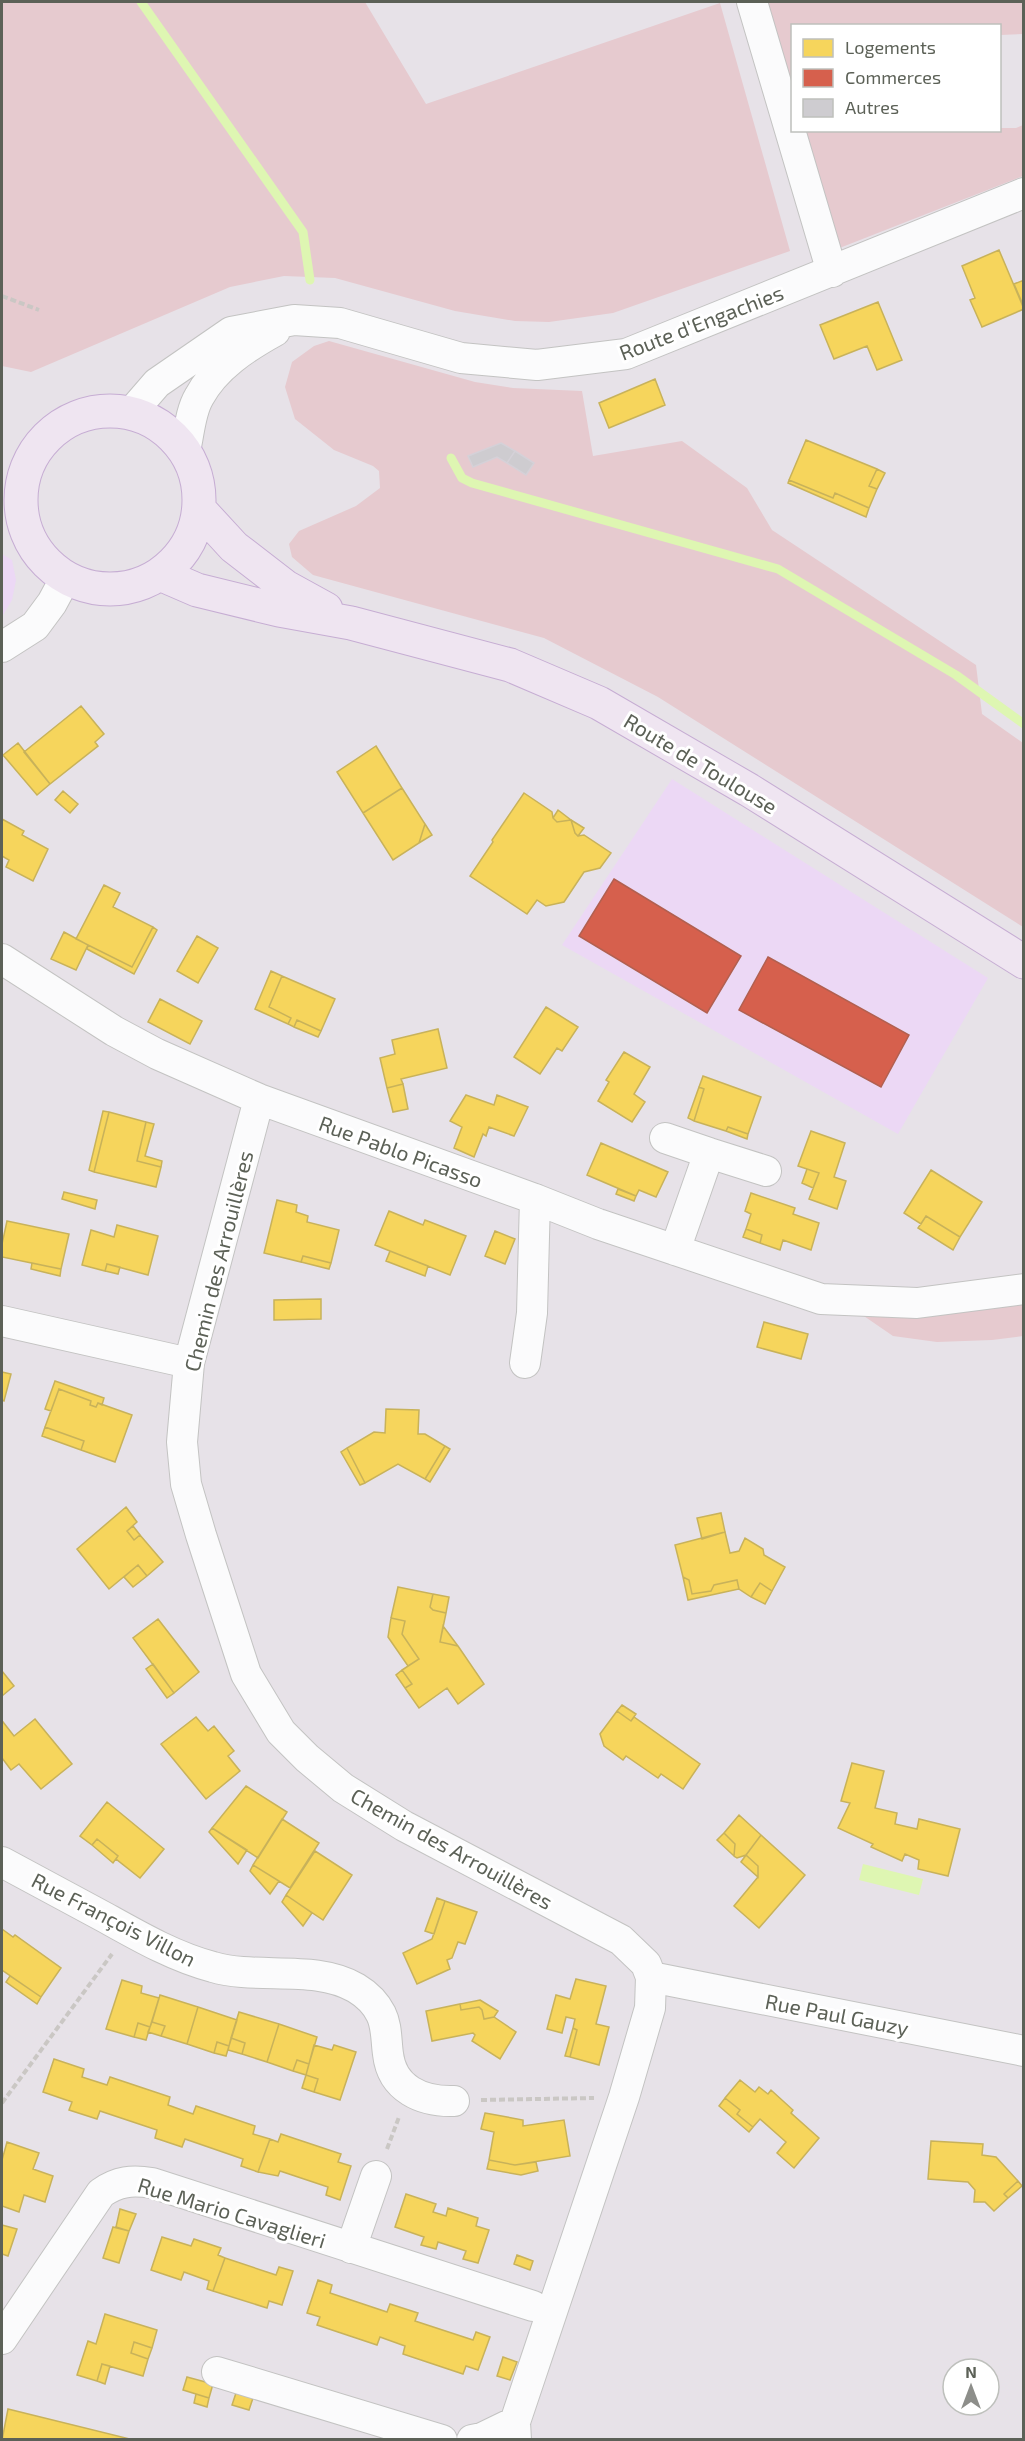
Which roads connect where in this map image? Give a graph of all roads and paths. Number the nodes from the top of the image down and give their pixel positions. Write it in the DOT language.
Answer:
graph roads {
  1 [pos="752,2"];
  2 [pos="1023,193"];
  3 [pos="832,272"];
  4 [pos="2,296"];
  5 [pos="39,310"];
  6 [pos="294,320"];
  7 [pos="131,413"];
  8 [pos="185,451"];
  9 [pos="15,463"];
  10 [pos="199,509"];
  11 [pos="12,516"];
  12 [pos="160,574"];
  13 [pos="66,578"];
  14 [pos="351,623"];
  15 [pos="2,647"];
  16 [pos="2,959"];
  17 [pos="1023,962"];
  18 [pos="259,1099"];
  19 [pos="665,1138"];
  20 [pos="709,1153"];
  21 [pos="766,1171"];
  22 [pos="535,1199"];
  23 [pos="675,1250"];
  24 [pos="1023,1289"];
  25 [pos="2,1322"];
  26 [pos="189,1363"];
  27 [pos="525,1363"];
  28 [pos="2,1862"];
  29 [pos="130,1931"];
  30 [pos="651,1977"];
  31 [pos="1023,2051"];
  32 [pos="409,2091"];
  33 [pos="624,2097"];
  34 [pos="454,2101"];
  35 [pos="2,2103"];
  36 [pos="376,2176"];
  37 [pos="351,2248"];
  38 [pos="532,2306"];
  39 [pos="2,2339"];
  40 [pos="217,2372"];
  41 [pos="515,2431"];
  42 [pos="442,2439"];
  43 [pos="472,2439"];
  1 -- 3 [label="street"];
  2 -- 3 [label="street, Route d'Engachies"];
  3 -- 6 [label="street, Route d'Engachies"];
  4 -- 5 [label="path"];
  6 -- 7 [label="street, Route d'Engachies"];
  6 -- 8 [label="street"];
  7 -- 8 [label="main road"];
  7 -- 9 [label="main road"];
  8 -- 10 [label="main road"];
  9 -- 11 [label="main road"];
  10 -- 12 [label="main road"];
  10 -- 14 [label="main road, Route de Toulouse"];
  11 -- 13 [label="main road"];
  12 -- 13 [label="main road"];
  12 -- 14 [label="main road, Route de Toulouse"];
  13 -- 15 [label="street"];
  14 -- 17 [label="main road, Route de Toulouse"];
  16 -- 18 [label="street, Rue Pablo Picasso"];
  18 -- 22 [label="street, Rue Pablo Picasso"];
  18 -- 26 [label="street, Chemin des Arrouillères"];
  19 -- 20 [label="street"];
  20 -- 21 [label="street"];
  20 -- 23 [label="street"];
  22 -- 23 [label="street, Rue Pablo Picasso"];
  22 -- 27 [label="street"];
  23 -- 24 [label="street, Rue Pablo Picasso"];
  25 -- 26 [label="street"];
  26 -- 30 [label="street, Chemin des Arrouillères"];
  28 -- 29 [label="street, Rue François Villon"];
  29 -- 32 [label="street, Rue François Villon"];
  29 -- 35 [label="path"];
  30 -- 31 [label="street, Rue Paul Gauzy"];
  30 -- 33 [label="street"];
  32 -- 34 [label="street"];
  32 -- 36 [label="path"];
  33 -- 34 [label="path"];
  33 -- 41 [label="street"];
  36 -- 37 [label="street"];
  37 -- 38 [label="street, Rue Mario Cavaglieri"];
  37 -- 39 [label="street, Rue Mario Cavaglieri"];
  40 -- 42 [label="street"];
  41 -- 43 [label="street"];
}
